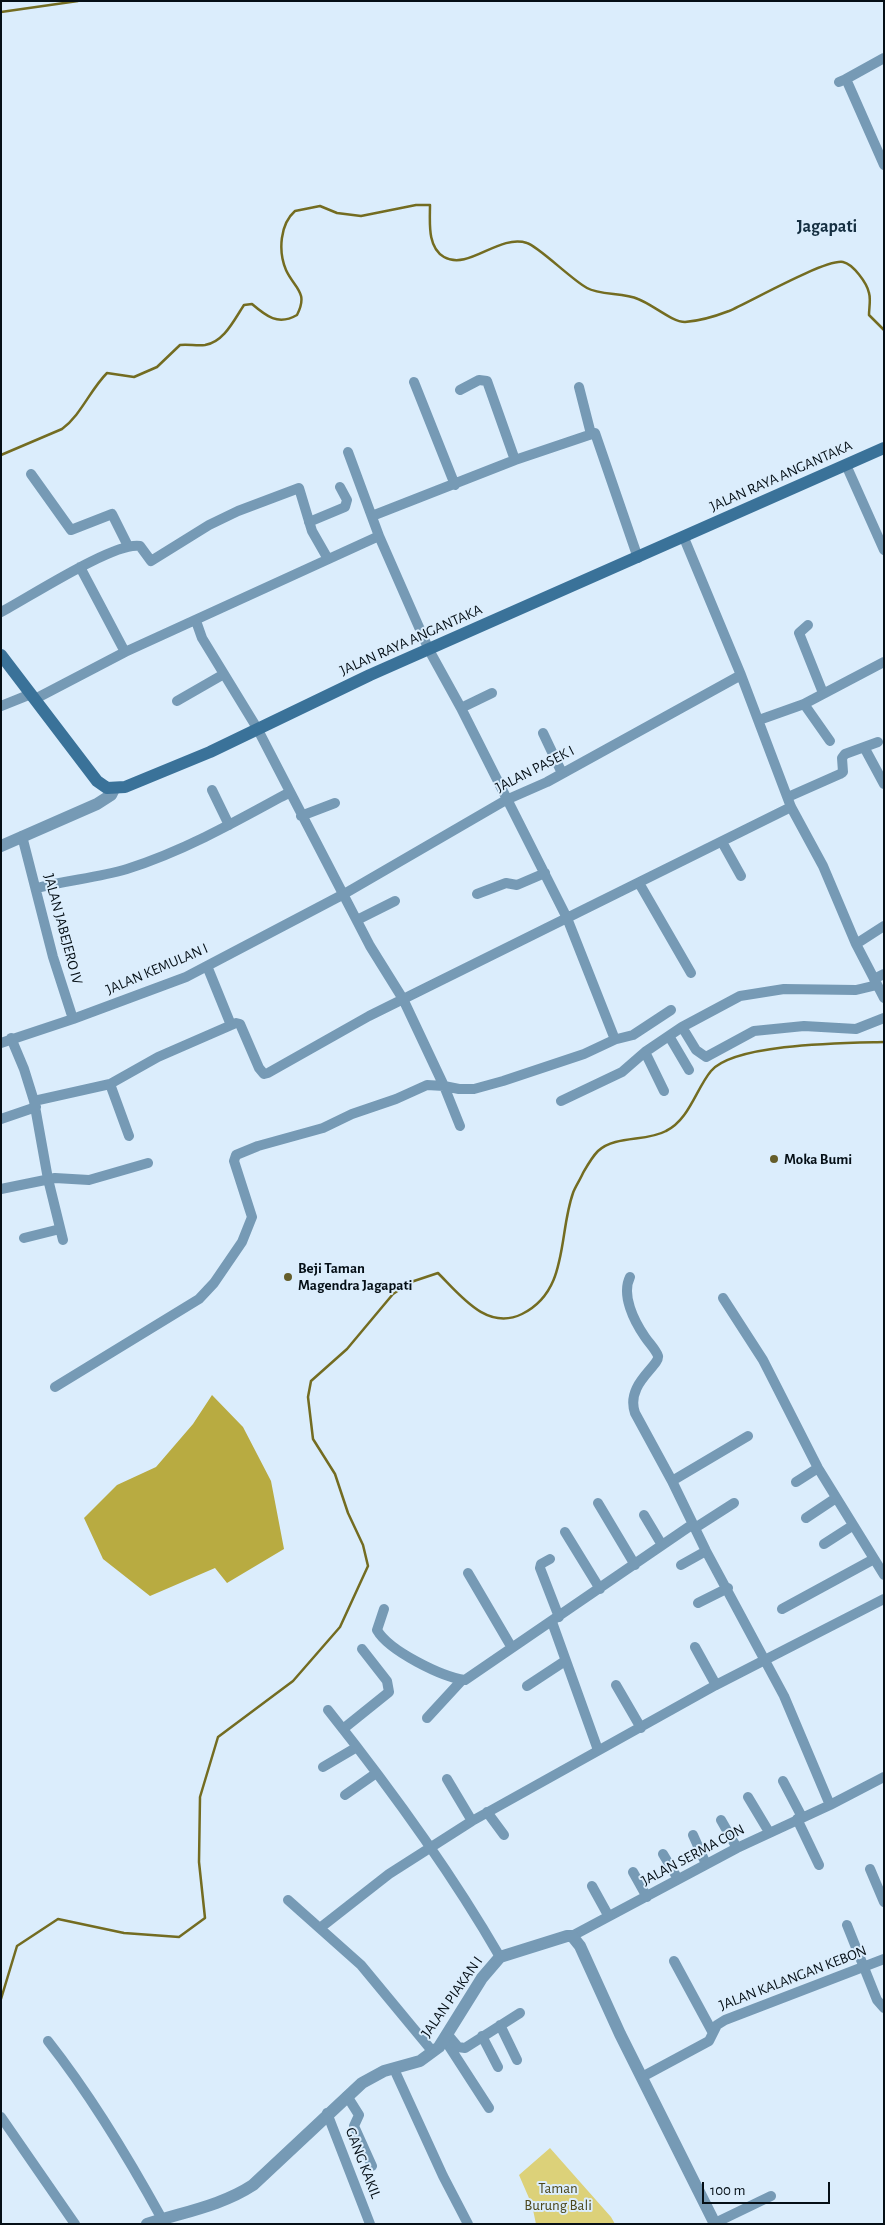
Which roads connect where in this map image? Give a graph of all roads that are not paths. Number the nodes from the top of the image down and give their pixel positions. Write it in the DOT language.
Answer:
graph roads {
  1 [pos="884,58"];
  2 [pos="884,165"];
  3 [pos="414,382"];
  4 [pos="579,387"];
  5 [pos="460,390"];
  6 [pos="591,434"];
  7 [pos="884,448"];
  8 [pos="348,452"];
  9 [pos="515,460"];
  10 [pos="846,465"];
  11 [pos="31,474"];
  12 [pos="455,485"];
  13 [pos="340,487"];
  14 [pos="372,516"];
  15 [pos="310,522"];
  16 [pos="379,536"];
  17 [pos="684,538"];
  18 [pos="128,546"];
  19 [pos="884,550"];
  20 [pos="638,558"];
  21 [pos="328,559"];
  22 [pos="80,567"];
  23 [pos="1,612"];
  24 [pos="196,621"];
  25 [pos="808,624"];
  26 [pos="429,650"];
  27 [pos="124,652"];
  28 [pos="1,655"];
  29 [pos="884,662"];
  30 [pos="224,674"];
  31 [pos="741,675"];
  32 [pos="492,693"];
  33 [pos="823,694"];
  34 [pos="33,697"];
  35 [pos="177,701"];
  36 [pos="804,704"];
  37 [pos="1,706"];
  38 [pos="461,708"];
  39 [pos="759,720"];
  40 [pos="257,728"];
  41 [pos="543,733"];
  42 [pos="830,741"];
  43 [pos="878,742"];
  44 [pos="864,747"];
  45 [pos="562,773"];
  46 [pos="884,784"];
  47 [pos="114,789"];
  48 [pos="212,790"];
  49 [pos="290,792"];
  50 [pos="788,797"];
  51 [pos="506,800"];
  52 [pos="335,803"];
  53 [pos="791,808"];
  54 [pos="301,816"];
  55 [pos="229,825"];
  56 [pos="24,841"];
  57 [pos="722,842"];
  58 [pos="1,846"];
  59 [pos="545,873"];
  60 [pos="741,876"];
  61 [pos="639,883"];
  62 [pos="37,888"];
  63 [pos="344,894"];
  64 [pos="477,894"];
  65 [pos="395,901"];
  66 [pos="567,918"];
  67 [pos="357,920"];
  68 [pos="884,926"];
  69 [pos="856,944"];
  70 [pos="207,966"];
  71 [pos="691,973"];
  72 [pos="874,974"];
  73 [pos="884,998"];
  74 [pos="403,999"];
  75 [pos="671,1010"];
  76 [pos="884,1018"];
  77 [pos="73,1019"];
  78 [pos="231,1025"];
  79 [pos="682,1027"];
  80 [pos="669,1036"];
  81 [pos="11,1038"];
  82 [pos="616,1039"];
  83 [pos="1,1042"];
  84 [pos="645,1052"];
  85 [pos="689,1070"];
  86 [pos="110,1084"];
  87 [pos="444,1086"];
  88 [pos="664,1091"];
  89 [pos="561,1102"];
  90 [pos="35,1104"];
  91 [pos="1,1119"];
  92 [pos="460,1126"];
  93 [pos="129,1136"];
  94 [pos="148,1163"];
  95 [pos="48,1180"];
  96 [pos="1,1190"];
  97 [pos="60,1229"];
  98 [pos="24,1238"];
  99 [pos="63,1240"];
  100 [pos="630,1277"];
  101 [pos="723,1298"];
  102 [pos="56,1387"];
  103 [pos="748,1436"];
  104 [pos="818,1468"];
  105 [pos="672,1481"];
  106 [pos="796,1482"];
  107 [pos="836,1498"];
  108 [pos="598,1503"];
  109 [pos="734,1503"];
  110 [pos="644,1515"];
  111 [pos="806,1518"];
  112 [pos="694,1526"];
  113 [pos="852,1526"];
  114 [pos="565,1532"];
  115 [pos="824,1544"];
  116 [pos="662,1545"];
  117 [pos="706,1551"];
  118 [pos="550,1559"];
  119 [pos="878,1560"];
  120 [pos="635,1565"];
  121 [pos="681,1565"];
  122 [pos="468,1573"];
  123 [pos="884,1575"];
  124 [pos="728,1588"];
  125 [pos="600,1589"];
  126 [pos="884,1599"];
  127 [pos="698,1604"];
  128 [pos="384,1609"];
  129 [pos="782,1609"];
  130 [pos="555,1620"];
  131 [pos="695,1647"];
  132 [pos="512,1648"];
  133 [pos="362,1649"];
  134 [pos="764,1660"];
  135 [pos="565,1661"];
  136 [pos="462,1680"];
  137 [pos="616,1685"];
  138 [pos="716,1685"];
  139 [pos="528,1686"];
  140 [pos="328,1710"];
  141 [pos="427,1718"];
  142 [pos="641,1728"];
  143 [pos="343,1729"];
  144 [pos="357,1746"];
  145 [pos="598,1750"];
  146 [pos="323,1767"];
  147 [pos="376,1774"];
  148 [pos="884,1778"];
  149 [pos="447,1779"];
  150 [pos="784,1781"];
  151 [pos="345,1796"];
  152 [pos="748,1797"];
  153 [pos="830,1805"];
  154 [pos="487,1812"];
  155 [pos="800,1818"];
  156 [pos="721,1820"];
  157 [pos="472,1821"];
  158 [pos="768,1832"];
  159 [pos="504,1835"];
  160 [pos="693,1836"];
  161 [pos="430,1846"];
  162 [pos="737,1848"];
  163 [pos="663,1854"];
  164 [pos="706,1864"];
  165 [pos="819,1865"];
  166 [pos="870,1870"];
  167 [pos="633,1872"];
  168 [pos="678,1879"];
  169 [pos="592,1886"];
  170 [pos="647,1897"];
  171 [pos="288,1900"];
  172 [pos="884,1902"];
  173 [pos="608,1916"];
  174 [pos="847,1925"];
  175 [pos="320,1928"];
  176 [pos="572,1936"];
  177 [pos="500,1957"];
  178 [pos="884,1959"];
  179 [pos="674,1962"];
  180 [pos="864,1967"];
  181 [pos="884,2008"];
  182 [pos="520,2013"];
  183 [pos="500,2025"];
  184 [pos="713,2033"];
  185 [pos="482,2036"];
  186 [pos="447,2038"];
  187 [pos="48,2041"];
  188 [pos="433,2052"];
  189 [pos="517,2060"];
  190 [pos="498,2067"];
  191 [pos="394,2069"];
  192 [pos="642,2077"];
  193 [pos="347,2096"];
  194 [pos="489,2108"];
  195 [pos="327,2113"];
  196 [pos="1,2117"];
  197 [pos="372,2166"];
  198 [pos="771,2196"];
  199 [pos="162,2219"];
  200 [pos="715,2223"];
  201 [pos="75,2224"];
  202 [pos="147,2224"];
  203 [pos="370,2224"];
  204 [pos="468,2224"];
  1 -- 2 [label="street"];
  3 -- 12 [label="street"];
  4 -- 6 [label="street"];
  5 -- 9 [label="street"];
  6 -- 9 [label="street"];
  6 -- 20 [label="street"];
  7 -- 10 [label="main road, JALAN RAYA ANGANTAKA"];
  8 -- 14 [label="street"];
  9 -- 12 [label="street"];
  10 -- 17 [label="main road, JALAN RAYA ANGANTAKA"];
  10 -- 19 [label="street"];
  11 -- 18 [label="street"];
  12 -- 14 [label="street"];
  13 -- 15 [label="street"];
  14 -- 16 [label="street"];
  15 -- 18 [label="street"];
  15 -- 21 [label="street"];
  16 -- 21 [label="street"];
  16 -- 26 [label="street"];
  17 -- 20 [label="main road, JALAN RAYA ANGANTAKA"];
  17 -- 31 [label="street"];
  18 -- 22 [label="street"];
  20 -- 26 [label="main road, JALAN RAYA ANGANTAKA"];
  21 -- 24 [label="street"];
  22 -- 23 [label="street"];
  22 -- 27 [label="street"];
  24 -- 27 [label="street"];
  24 -- 30 [label="street"];
  25 -- 33 [label="street"];
  26 -- 38 [label="street"];
  26 -- 40 [label="main road, JALAN RAYA ANGANTAKA"];
  27 -- 34 [label="street"];
  28 -- 34 [label="main road"];
  29 -- 33 [label="street"];
  30 -- 35 [label="street"];
  30 -- 40 [label="street"];
  31 -- 39 [label="street"];
  31 -- 45 [label="street, JALAN PASEK I"];
  32 -- 38 [label="street"];
  33 -- 36 [label="street"];
  34 -- 37 [label="street"];
  34 -- 47 [label="main road"];
  36 -- 39 [label="street"];
  36 -- 42 [label="street"];
  38 -- 51 [label="street"];
  39 -- 50 [label="street"];
  40 -- 47 [label="main road, JALAN RAYA ANGANTAKA"];
  40 -- 49 [label="street"];
  41 -- 45 [label="street"];
  43 -- 44 [label="street"];
  44 -- 46 [label="street"];
  44 -- 50 [label="street"];
  45 -- 51 [label="street, JALAN PASEK I"];
  47 -- 56 [label="street"];
  48 -- 55 [label="street"];
  49 -- 54 [label="street"];
  49 -- 55 [label="street"];
  50 -- 53 [label="street"];
  51 -- 59 [label="street"];
  51 -- 63 [label="street, JALAN PASEK I"];
  52 -- 54 [label="street"];
  53 -- 57 [label="street"];
  53 -- 69 [label="street"];
  54 -- 63 [label="street"];
  55 -- 62 [label="street"];
  56 -- 58 [label="street"];
  56 -- 62 [label="street, JALAN JABEJERO IV"];
  57 -- 60 [label="street"];
  57 -- 61 [label="street"];
  59 -- 64 [label="street"];
  59 -- 66 [label="street"];
  61 -- 66 [label="street"];
  61 -- 71 [label="street"];
  62 -- 77 [label="street, JALAN JABEJERO IV"];
  63 -- 67 [label="street"];
  63 -- 70 [label="street, JALAN KEMULAN I"];
  65 -- 67 [label="street"];
  66 -- 74 [label="street"];
  66 -- 82 [label="street"];
  67 -- 74 [label="street"];
  68 -- 69 [label="street"];
  69 -- 72 [label="street"];
  70 -- 77 [label="street, JALAN KEMULAN I"];
  70 -- 78 [label="street"];
  72 -- 73 [label="street"];
  72 -- 79 [label="street"];
  74 -- 78 [label="street"];
  74 -- 87 [label="street"];
  75 -- 82 [label="street"];
  76 -- 79 [label="street"];
  77 -- 81 [label="street, JALAN KEMULAN I"];
  78 -- 86 [label="street"];
  79 -- 80 [label="street"];
  80 -- 84 [label="street"];
  80 -- 85 [label="street"];
  81 -- 83 [label="street, JALAN KEMULAN I"];
  81 -- 90 [label="street"];
  82 -- 87 [label="street"];
  84 -- 88 [label="street"];
  84 -- 89 [label="street"];
  86 -- 90 [label="street"];
  86 -- 93 [label="street"];
  87 -- 92 [label="street"];
  87 -- 102 [label="street"];
  90 -- 91 [label="street"];
  90 -- 95 [label="street"];
  94 -- 95 [label="street"];
  95 -- 96 [label="street"];
  95 -- 97 [label="street"];
  97 -- 98 [label="street"];
  97 -- 99 [label="street"];
  100 -- 105 [label="street"];
  101 -- 104 [label="street"];
  103 -- 105 [label="street"];
  104 -- 106 [label="street"];
  104 -- 107 [label="street"];
  105 -- 112 [label="street"];
  107 -- 111 [label="street"];
  107 -- 113 [label="street"];
  108 -- 120 [label="street"];
  109 -- 112 [label="street"];
  110 -- 116 [label="street"];
  112 -- 116 [label="street"];
  112 -- 117 [label="street"];
  113 -- 115 [label="street"];
  113 -- 119 [label="street"];
  114 -- 125 [label="street"];
  116 -- 120 [label="street"];
  117 -- 121 [label="street"];
  117 -- 124 [label="street"];
  118 -- 130 [label="street"];
  119 -- 123 [label="street"];
  119 -- 129 [label="street"];
  120 -- 125 [label="street"];
  122 -- 132 [label="street"];
  124 -- 127 [label="street"];
  124 -- 134 [label="street"];
  125 -- 130 [label="street"];
  126 -- 134 [label="street"];
  128 -- 136 [label="street"];
  130 -- 132 [label="street"];
  130 -- 135 [label="street"];
  131 -- 138 [label="street"];
  132 -- 136 [label="street"];
  133 -- 143 [label="street"];
  134 -- 138 [label="street"];
  134 -- 153 [label="street"];
  135 -- 139 [label="street"];
  135 -- 145 [label="street"];
  136 -- 141 [label="street"];
  137 -- 142 [label="street"];
  138 -- 142 [label="street"];
  140 -- 143 [label="street"];
  142 -- 145 [label="street"];
  143 -- 144 [label="street"];
  144 -- 146 [label="street"];
  144 -- 147 [label="street"];
  145 -- 154 [label="street"];
  147 -- 151 [label="street"];
  147 -- 161 [label="street"];
  148 -- 153 [label="street, JALAN SERMA CON"];
  149 -- 157 [label="street"];
  150 -- 155 [label="street"];
  152 -- 158 [label="street"];
  153 -- 155 [label="street, JALAN SERMA CON"];
  154 -- 157 [label="street"];
  154 -- 159 [label="street"];
  155 -- 158 [label="street, JALAN SERMA CON"];
  155 -- 165 [label="street"];
  156 -- 162 [label="street"];
  157 -- 161 [label="street"];
  158 -- 162 [label="street, JALAN SERMA CON"];
  160 -- 164 [label="street"];
  161 -- 175 [label="street"];
  161 -- 177 [label="street"];
  162 -- 164 [label="street, JALAN SERMA CON"];
  163 -- 168 [label="street"];
  164 -- 168 [label="street, JALAN SERMA CON"];
  166 -- 172 [label="street"];
  167 -- 170 [label="street"];
  168 -- 170 [label="street, JALAN SERMA CON"];
  169 -- 173 [label="street"];
  170 -- 173 [label="street, JALAN SERMA CON"];
  171 -- 175 [label="street"];
  173 -- 176 [label="street, JALAN SERMA CON"];
  174 -- 180 [label="street"];
  175 -- 188 [label="street"];
  176 -- 177 [label="street, JALAN PIAKAN I"];
  176 -- 192 [label="street"];
  177 -- 186 [label="street, JALAN PIAKAN I"];
  178 -- 180 [label="street, JALAN KALANGAN KEBON"];
  179 -- 184 [label="street"];
  180 -- 181 [label="street"];
  180 -- 184 [label="street, JALAN KALANGAN KEBON"];
  182 -- 183 [label="street"];
  183 -- 185 [label="street"];
  183 -- 189 [label="street"];
  184 -- 192 [label="street, JALAN KALANGAN KEBON"];
  185 -- 186 [label="street"];
  185 -- 190 [label="street"];
  186 -- 188 [label="street, JALAN PIAKAN I"];
  186 -- 194 [label="street"];
  187 -- 199 [label="street"];
  188 -- 191 [label="street, JALAN PIAKAN I"];
  191 -- 193 [label="street, JALAN PIAKAN I"];
  191 -- 204 [label="street"];
  192 -- 200 [label="street"];
  193 -- 195 [label="street, JALAN PIAKAN I"];
  193 -- 197 [label="street"];
  195 -- 199 [label="street, JALAN PIAKAN I"];
  195 -- 203 [label="street, GANG KAKIL"];
  196 -- 201 [label="street"];
  198 -- 200 [label="street"];
  199 -- 202 [label="street, JALAN PIAKAN I"];
}
